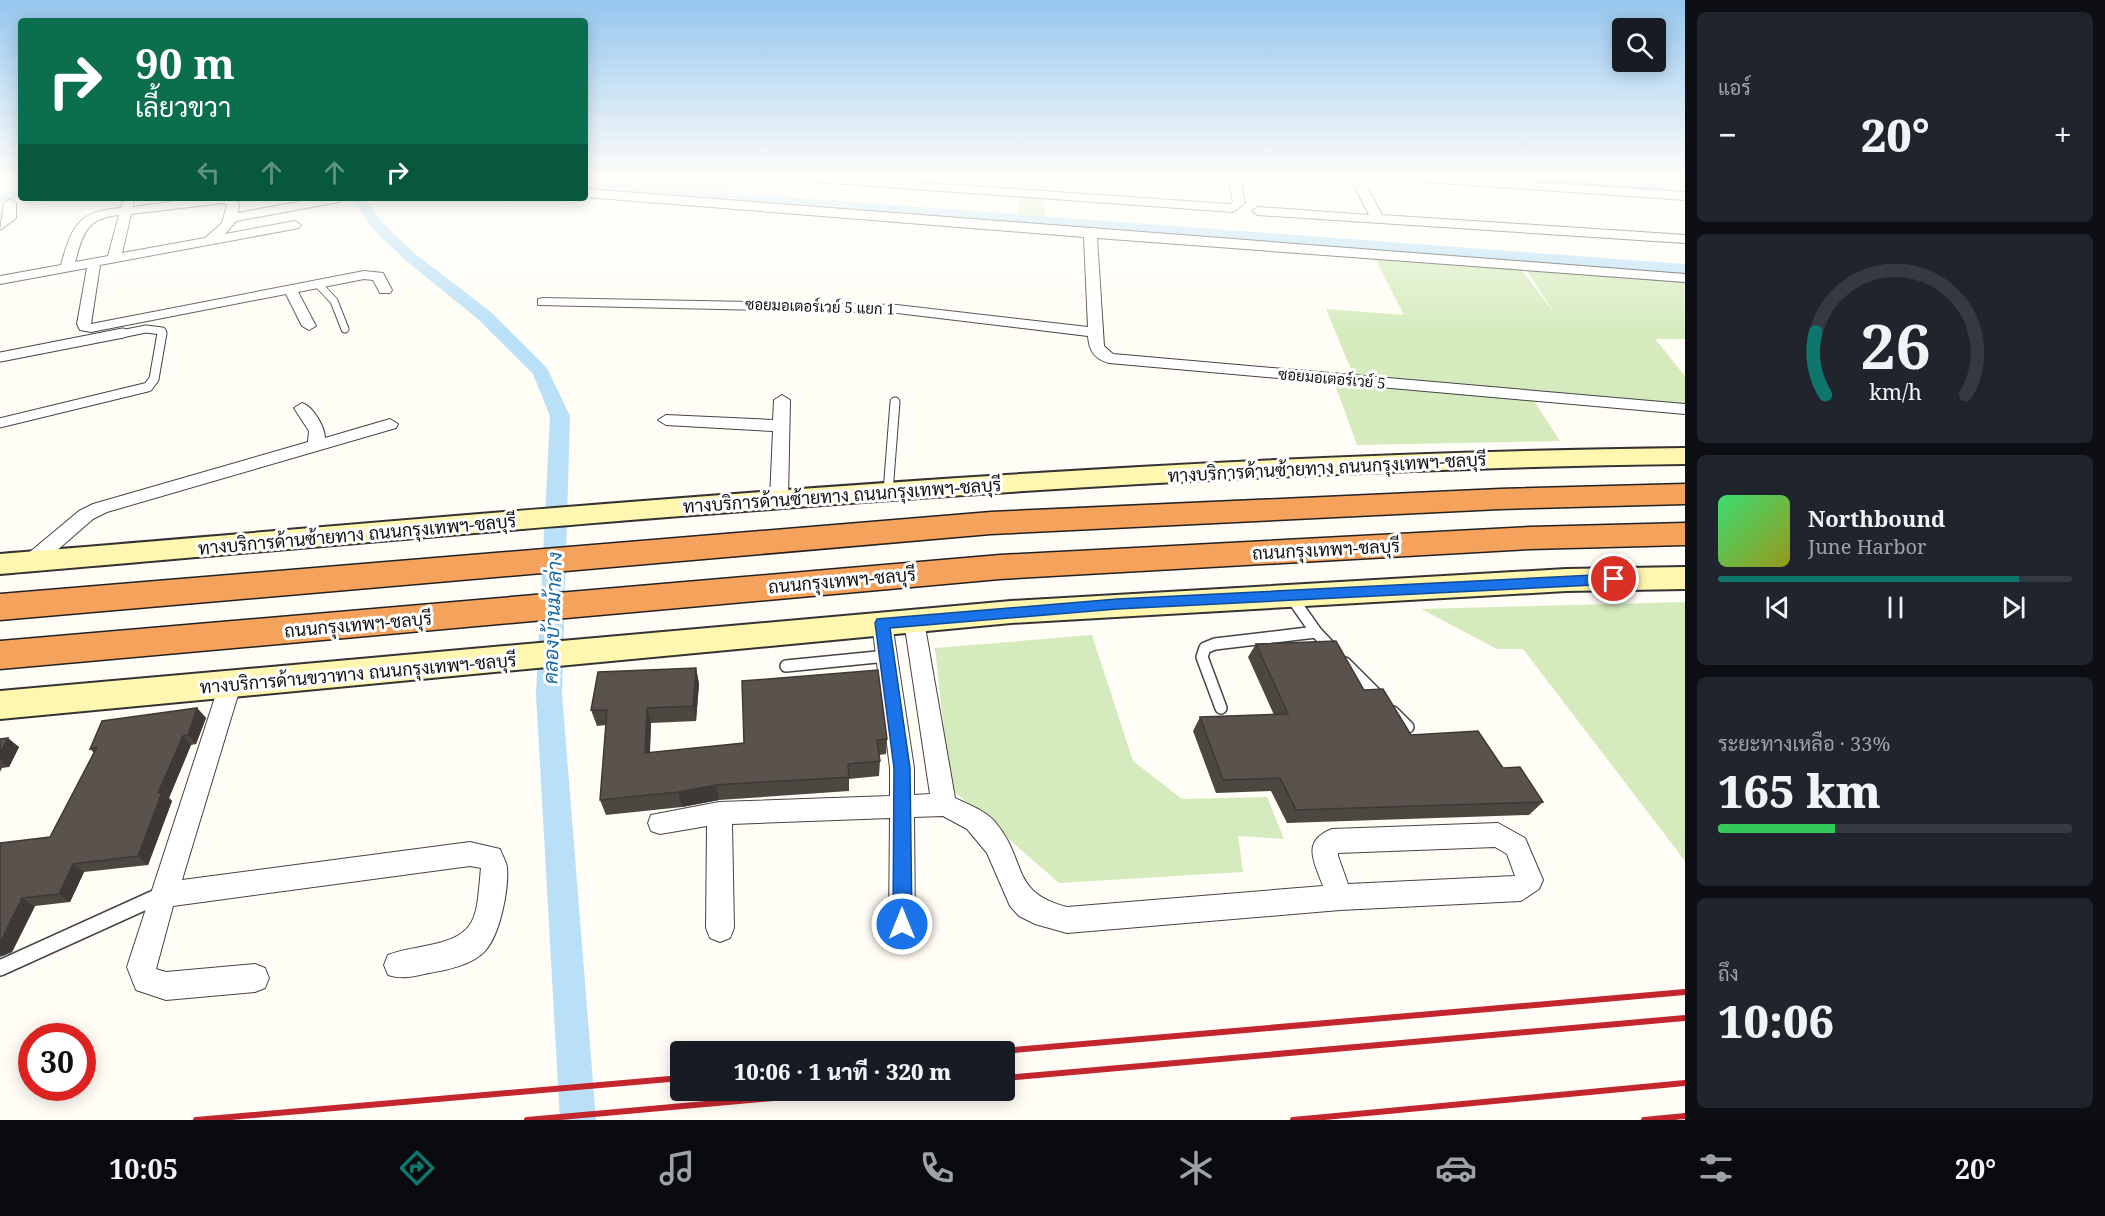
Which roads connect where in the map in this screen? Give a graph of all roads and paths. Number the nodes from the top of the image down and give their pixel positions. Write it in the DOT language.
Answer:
graph roads {
  1 [pos="80,229"];
  2 [pos="122,229"];
  3 [pos="222,229"];
  4 [pos="271,229"];
  5 [pos="1037,229"];
  6 [pos="1536,229"];
  7 [pos="1090,234"];
  8 [pos="1685,239"];
  9 [pos="209,240"];
  10 [pos="114,258"];
  11 [pos="88,263"];
  12 [pos="67,267"];
  13 [pos="1685,278"];
  14 [pos="0,280"];
  15 [pos="318,284"];
  16 [pos="290,289"];
  17 [pos="385,290"];
  18 [pos="543,302"];
  19 [pos="309,326"];
  20 [pos="345,329"];
  21 [pos="1095,332"];
  22 [pos="0,357"];
  23 [pos="782,400"];
  24 [pos="895,402"];
  25 [pos="302,408"];
  26 [pos="1685,409"];
  27 [pos="666,420"];
  28 [pos="0,423"];
  29 [pos="390,424"];
  30 [pos="781,426"];
  31 [pos="317,445"];
  32 [pos="1685,456"];
  33 [pos="888,492"];
  34 [pos="1685,494"];
  35 [pos="779,500"];
  36 [pos="1685,534"];
  37 [pos="32,561"];
  38 [pos="0,564"];
  39 [pos="1685,578"];
  40 [pos="1290,595"];
  41 [pos="0,607"];
  42 [pos="914,621"];
  43 [pos="882,623"];
  44 [pos="1316,632"];
  45 [pos="0,655"];
  46 [pos="887,656"];
  47 [pos="786,666"];
  48 [pos="230,685"];
  49 [pos="0,705"];
  50 [pos="1221,708"];
  51 [pos="1408,727"];
  52 [pos="902,805"];
  53 [pos="945,805"];
  54 [pos="719,813"];
  55 [pos="660,823"];
  56 [pos="162,894"];
  57 [pos="1340,897"];
  58 [pos="902,924"];
  59 [pos="720,928"];
  60 [pos="398,964"];
  61 [pos="0,968"];
  62 [pos="255,978"];
  1 -- 12 [label="street"];
  2 -- 10 [label="street"];
  3 -- 9 [label="street"];
  4 -- 9 [label="street"];
  5 -- 7 [label="street"];
  6 -- 8 [label="street"];
  7 -- 13 [label="street"];
  7 -- 21 [label="street, ซอยมอเตอร์เวย์ 5"];
  9 -- 10 [label="street"];
  10 -- 11 [label="street"];
  11 -- 12 [label="street"];
  11 -- 16 [label="street"];
  12 -- 14 [label="street"];
  15 -- 16 [label="street"];
  15 -- 17 [label="street"];
  15 -- 20 [label="lane"];
  16 -- 19 [label="street"];
  18 -- 21 [label="street, ซอยมอเตอร์เวย์ 5 แยก 1"];
  21 -- 26 [label="street, ซอยมอเตอร์เวย์ 5"];
  22 -- 28 [label="lane"];
  23 -- 30 [label="street"];
  24 -- 33 [label="lane"];
  25 -- 31 [label="street"];
  27 -- 30 [label="street"];
  29 -- 31 [label="street"];
  30 -- 35 [label="street"];
  31 -- 37 [label="street"];
  32 -- 33 [label="main road, ทางบริการด้านซ้ายทาง ถนนกรุงเทพฯ-ชลบุรี"];
  33 -- 35 [label="main road, ทางบริการด้านซ้ายทาง ถนนกรุงเทพฯ-ชลบุรี"];
  34 -- 41 [label="highway"];
  35 -- 37 [label="main road, ทางบริการด้านซ้ายทาง ถนนกรุงเทพฯ-ชลบุรี"];
  36 -- 45 [label="highway, ถนนกรุงเทพฯ-ชลบุรี"];
  37 -- 38 [label="main road, ทางบริการด้านซ้ายทาง ถนนกรุงเทพฯ-ชลบุรี"];
  39 -- 40 [label="main road, ทางบริการด้านขวาทาง ถนนกรุงเทพฯ-ชลบุรี"];
  40 -- 42 [label="main road, ทางบริการด้านขวาทาง ถนนกรุงเทพฯ-ชลบุรี"];
  40 -- 44 [label="lane"];
  42 -- 43 [label="main road, ทางบริการด้านขวาทาง ถนนกรุงเทพฯ-ชลบุรี"];
  42 -- 53 [label="street"];
  43 -- 46 [label="street"];
  43 -- 48 [label="main road, ทางบริการด้านขวาทาง ถนนกรุงเทพฯ-ชลบุรี"];
  44 -- 50 [label="lane"];
  44 -- 51 [label="lane"];
  46 -- 47 [label="lane"];
  46 -- 52 [label="street"];
  48 -- 49 [label="main road, ทางบริการด้านขวาทาง ถนนกรุงเทพฯ-ชลบุรี"];
  48 -- 56 [label="street"];
  52 -- 53 [label="street"];
  52 -- 54 [label="street"];
  52 -- 58 [label="street"];
  53 -- 57 [label="street"];
  54 -- 55 [label="street"];
  54 -- 59 [label="street"];
  56 -- 60 [label="street"];
  56 -- 61 [label="lane"];
  56 -- 62 [label="street"];
  57 -- 57 [label="street"];
}
